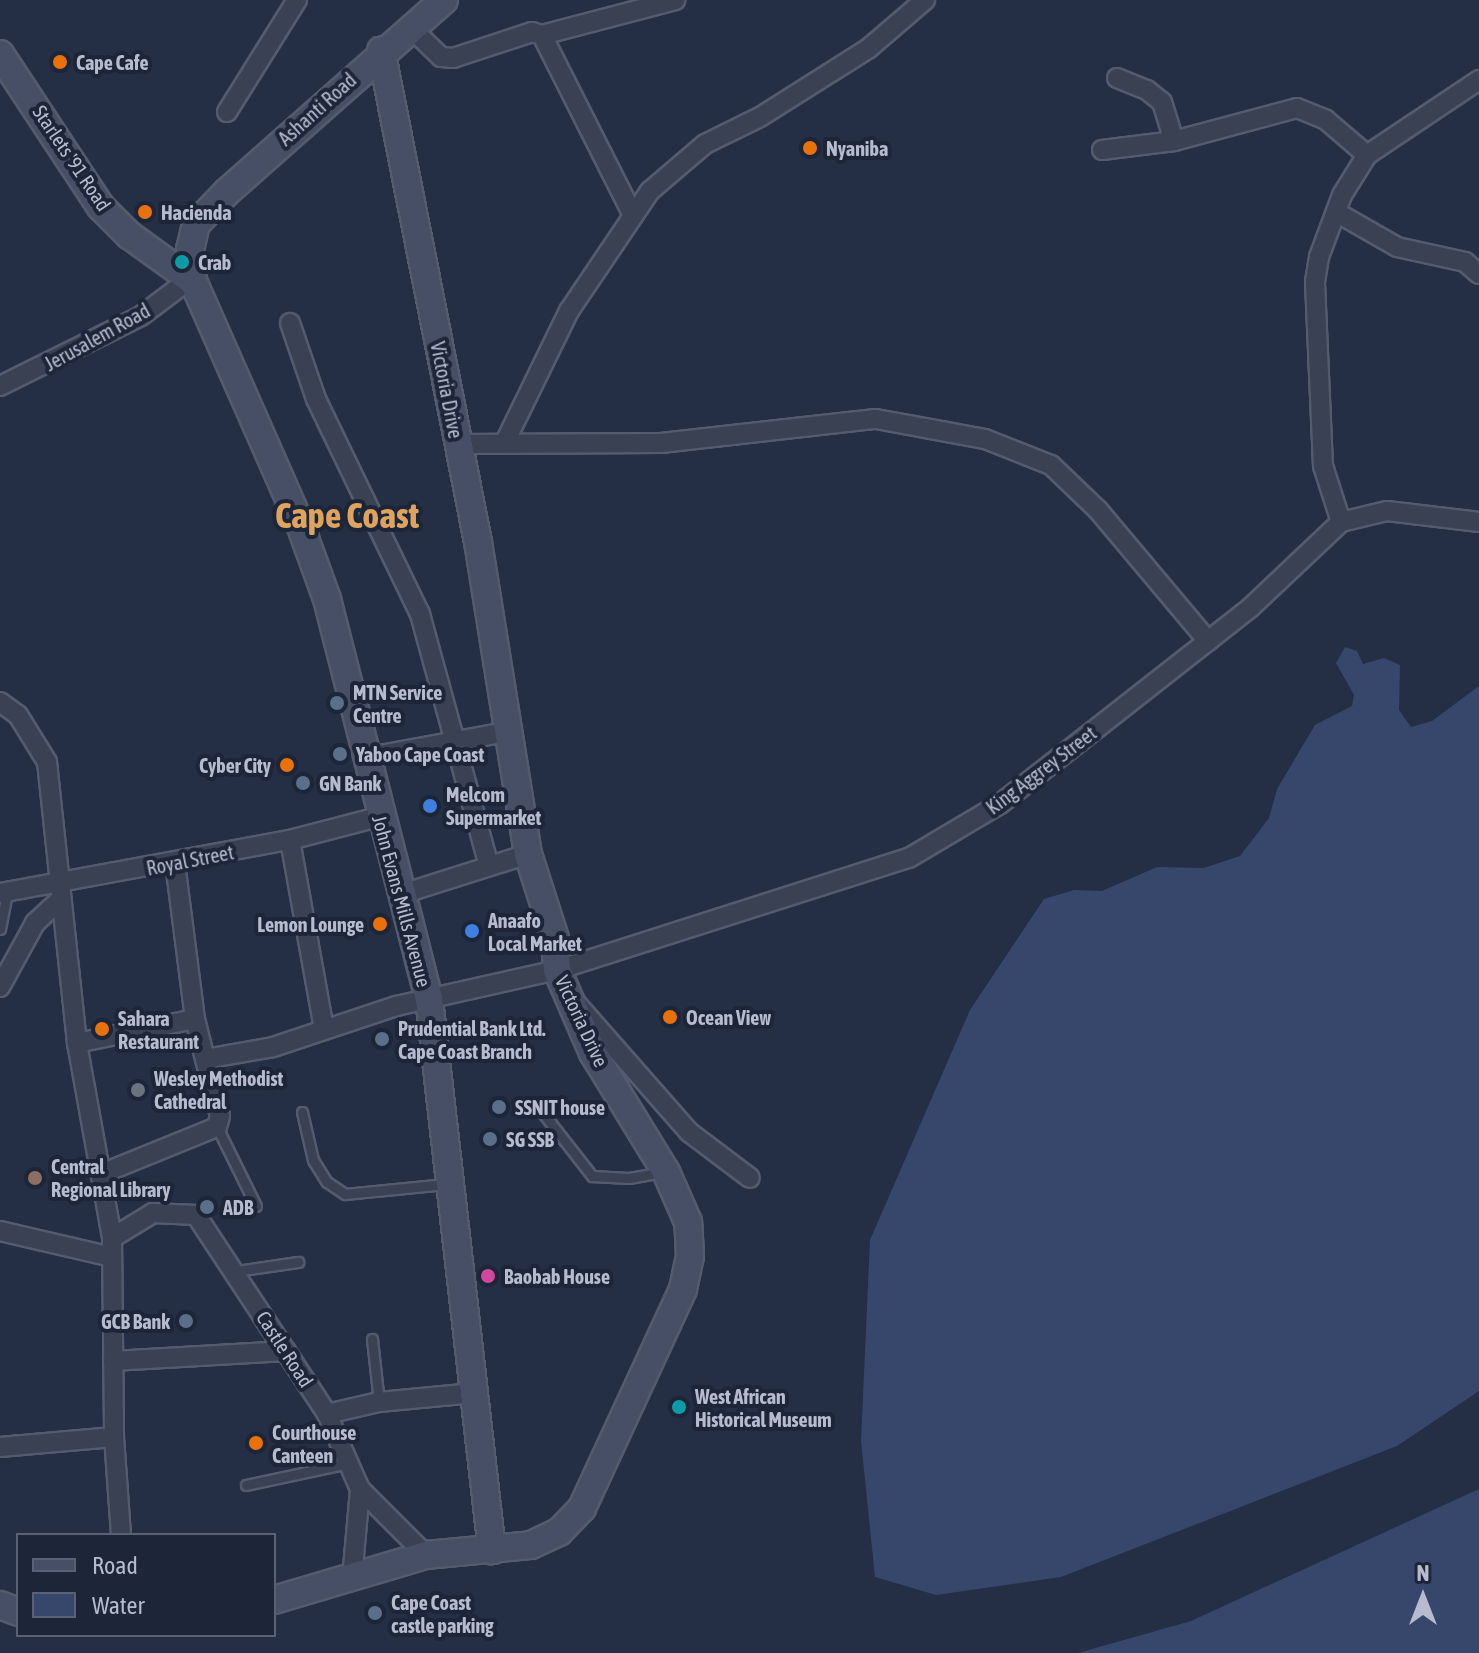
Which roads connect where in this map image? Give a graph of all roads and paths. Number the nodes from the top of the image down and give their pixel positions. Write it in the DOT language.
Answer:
graph roads {
  1 [pos="297,0"];
  2 [pos="444,0"];
  3 [pos="675,0"];
  4 [pos="925,0"];
  5 [pos="410,27"];
  6 [pos="542,35"];
  7 [pos="381,50"];
  8 [pos="0,54"];
  9 [pos="1117,78"];
  10 [pos="1479,80"];
  11 [pos="333,98"];
  12 [pos="392,107"];
  13 [pos="227,112"];
  14 [pos="1174,141"];
  15 [pos="1102,150"];
  16 [pos="1367,155"];
  17 [pos="1336,212"];
  18 [pos="633,215"];
  19 [pos="196,224"];
  20 [pos="153,252"];
  21 [pos="1479,274"];
  22 [pos="191,280"];
  23 [pos="290,323"];
  24 [pos="0,386"];
  25 [pos="506,440"];
  26 [pos="457,444"];
  27 [pos="1341,522"];
  28 [pos="1479,522"];
  29 [pos="1208,641"];
  30 [pos="0,702"];
  31 [pos="505,732"];
  32 [pos="454,741"];
  33 [pos="364,758"];
  34 [pos="378,817"];
  35 [pos="290,840"];
  36 [pos="528,854"];
  37 [pos="175,863"];
  38 [pos="489,866"];
  39 [pos="59,894"];
  40 [pos="402,894"];
  41 [pos="3,901"];
  42 [pos="0,929"];
  43 [pos="557,970"];
  44 [pos="0,987"];
  45 [pos="569,997"];
  46 [pos="429,999"];
  47 [pos="195,1019"];
  48 [pos="324,1029"];
  49 [pos="77,1043"];
  50 [pos="205,1059"];
  51 [pos="535,1103"];
  52 [pos="302,1112"];
  53 [pos="217,1127"];
  54 [pos="666,1172"];
  55 [pos="101,1174"];
  56 [pos="750,1178"];
  57 [pos="450,1184"];
  58 [pos="256,1206"];
  59 [pos="0,1231"];
  60 [pos="112,1247"];
  61 [pos="298,1262"];
  62 [pos="236,1271"];
  63 [pos="372,1339"];
  64 [pos="286,1351"];
  65 [pos="113,1361"];
  66 [pos="474,1393"];
  67 [pos="379,1402"];
  68 [pos="327,1414"];
  69 [pos="114,1437"];
  70 [pos="0,1447"];
  71 [pos="349,1463"];
  72 [pos="246,1485"];
  73 [pos="360,1489"];
  74 [pos="121,1533"];
  75 [pos="492,1550"];
  76 [pos="426,1555"];
  77 [pos="352,1579"];
  78 [pos="276,1599"];
  1 -- 13 [label="street"];
  2 -- 5 [label="street, Ashanti Road"];
  3 -- 6 [label="street"];
  4 -- 18 [label="street"];
  5 -- 6 [label="street"];
  5 -- 7 [label="street, Ashanti Road"];
  6 -- 18 [label="street"];
  7 -- 11 [label="street, Ashanti Road"];
  7 -- 12 [label="street, Victoria Drive"];
  8 -- 20 [label="street, Starlets '91 Road"];
  9 -- 14 [label="street"];
  10 -- 16 [label="street"];
  11 -- 12 [label="street"];
  11 -- 19 [label="street, Ashanti Road"];
  12 -- 26 [label="street, Victoria Drive"];
  14 -- 15 [label="street"];
  14 -- 16 [label="street"];
  16 -- 17 [label="street"];
  17 -- 21 [label="street"];
  17 -- 27 [label="street"];
  18 -- 25 [label="street"];
  19 -- 20 [label="street, Ashanti Road"];
  19 -- 22 [label="street"];
  20 -- 22 [label="street, Starlets '91 Road"];
  22 -- 24 [label="street, Jerusalem Road"];
  22 -- 33 [label="street, John Evans Mills Avenue"];
  23 -- 32 [label="street"];
  25 -- 26 [label="street"];
  25 -- 29 [label="street"];
  26 -- 31 [label="street, Victoria Drive"];
  27 -- 28 [label="street, King Aggrey Street"];
  27 -- 29 [label="street, King Aggrey Street"];
  29 -- 43 [label="street, King Aggrey Street"];
  30 -- 39 [label="street"];
  31 -- 32 [label="street"];
  31 -- 36 [label="street, Victoria Drive"];
  32 -- 33 [label="street"];
  32 -- 38 [label="street"];
  33 -- 34 [label="street, John Evans Mills Avenue"];
  34 -- 35 [label="street, Royal Street"];
  34 -- 40 [label="street, John Evans Mills Avenue"];
  35 -- 37 [label="street, Royal Street"];
  35 -- 48 [label="street"];
  36 -- 38 [label="street"];
  36 -- 43 [label="street, Victoria Drive"];
  37 -- 39 [label="street, Royal Street"];
  37 -- 47 [label="street"];
  38 -- 40 [label="street"];
  39 -- 41 [label="street, Royal Street"];
  39 -- 44 [label="street"];
  39 -- 49 [label="street"];
  40 -- 46 [label="street, John Evans Mills Avenue"];
  41 -- 42 [label="lane"];
  43 -- 45 [label="street, Victoria Drive"];
  43 -- 46 [label="street, King Aggrey Street"];
  45 -- 54 [label="street, Victoria Drive"];
  45 -- 56 [label="street"];
  46 -- 48 [label="street, King Aggrey Street"];
  46 -- 57 [label="street, John Evans Mills Avenue"];
  47 -- 49 [label="street"];
  47 -- 50 [label="street"];
  48 -- 50 [label="street, King Aggrey Street"];
  49 -- 55 [label="street"];
  50 -- 53 [label="street"];
  51 -- 54 [label="lane"];
  52 -- 57 [label="lane"];
  53 -- 55 [label="street"];
  53 -- 58 [label="lane"];
  54 -- 75 [label="street, Victoria Drive"];
  55 -- 60 [label="street"];
  57 -- 66 [label="street, John Evans Mills Avenue"];
  59 -- 60 [label="street"];
  60 -- 62 [label="street, Castle Road"];
  60 -- 65 [label="street"];
  61 -- 62 [label="lane"];
  62 -- 64 [label="street, Castle Road"];
  63 -- 67 [label="lane"];
  64 -- 65 [label="street"];
  64 -- 68 [label="street, Castle Road"];
  65 -- 69 [label="street"];
  66 -- 67 [label="street"];
  66 -- 75 [label="street, John Evans Mills Avenue"];
  67 -- 68 [label="street"];
  68 -- 71 [label="street, Castle Road"];
  69 -- 70 [label="street"];
  69 -- 74 [label="street"];
  71 -- 72 [label="lane"];
  71 -- 73 [label="street, Castle Road"];
  73 -- 76 [label="street, Castle Road"];
  73 -- 77 [label="street"];
  75 -- 76 [label="street, Victoria Drive"];
  76 -- 77 [label="street, Victoria Drive"];
  77 -- 78 [label="street, Victoria Drive"];
}
